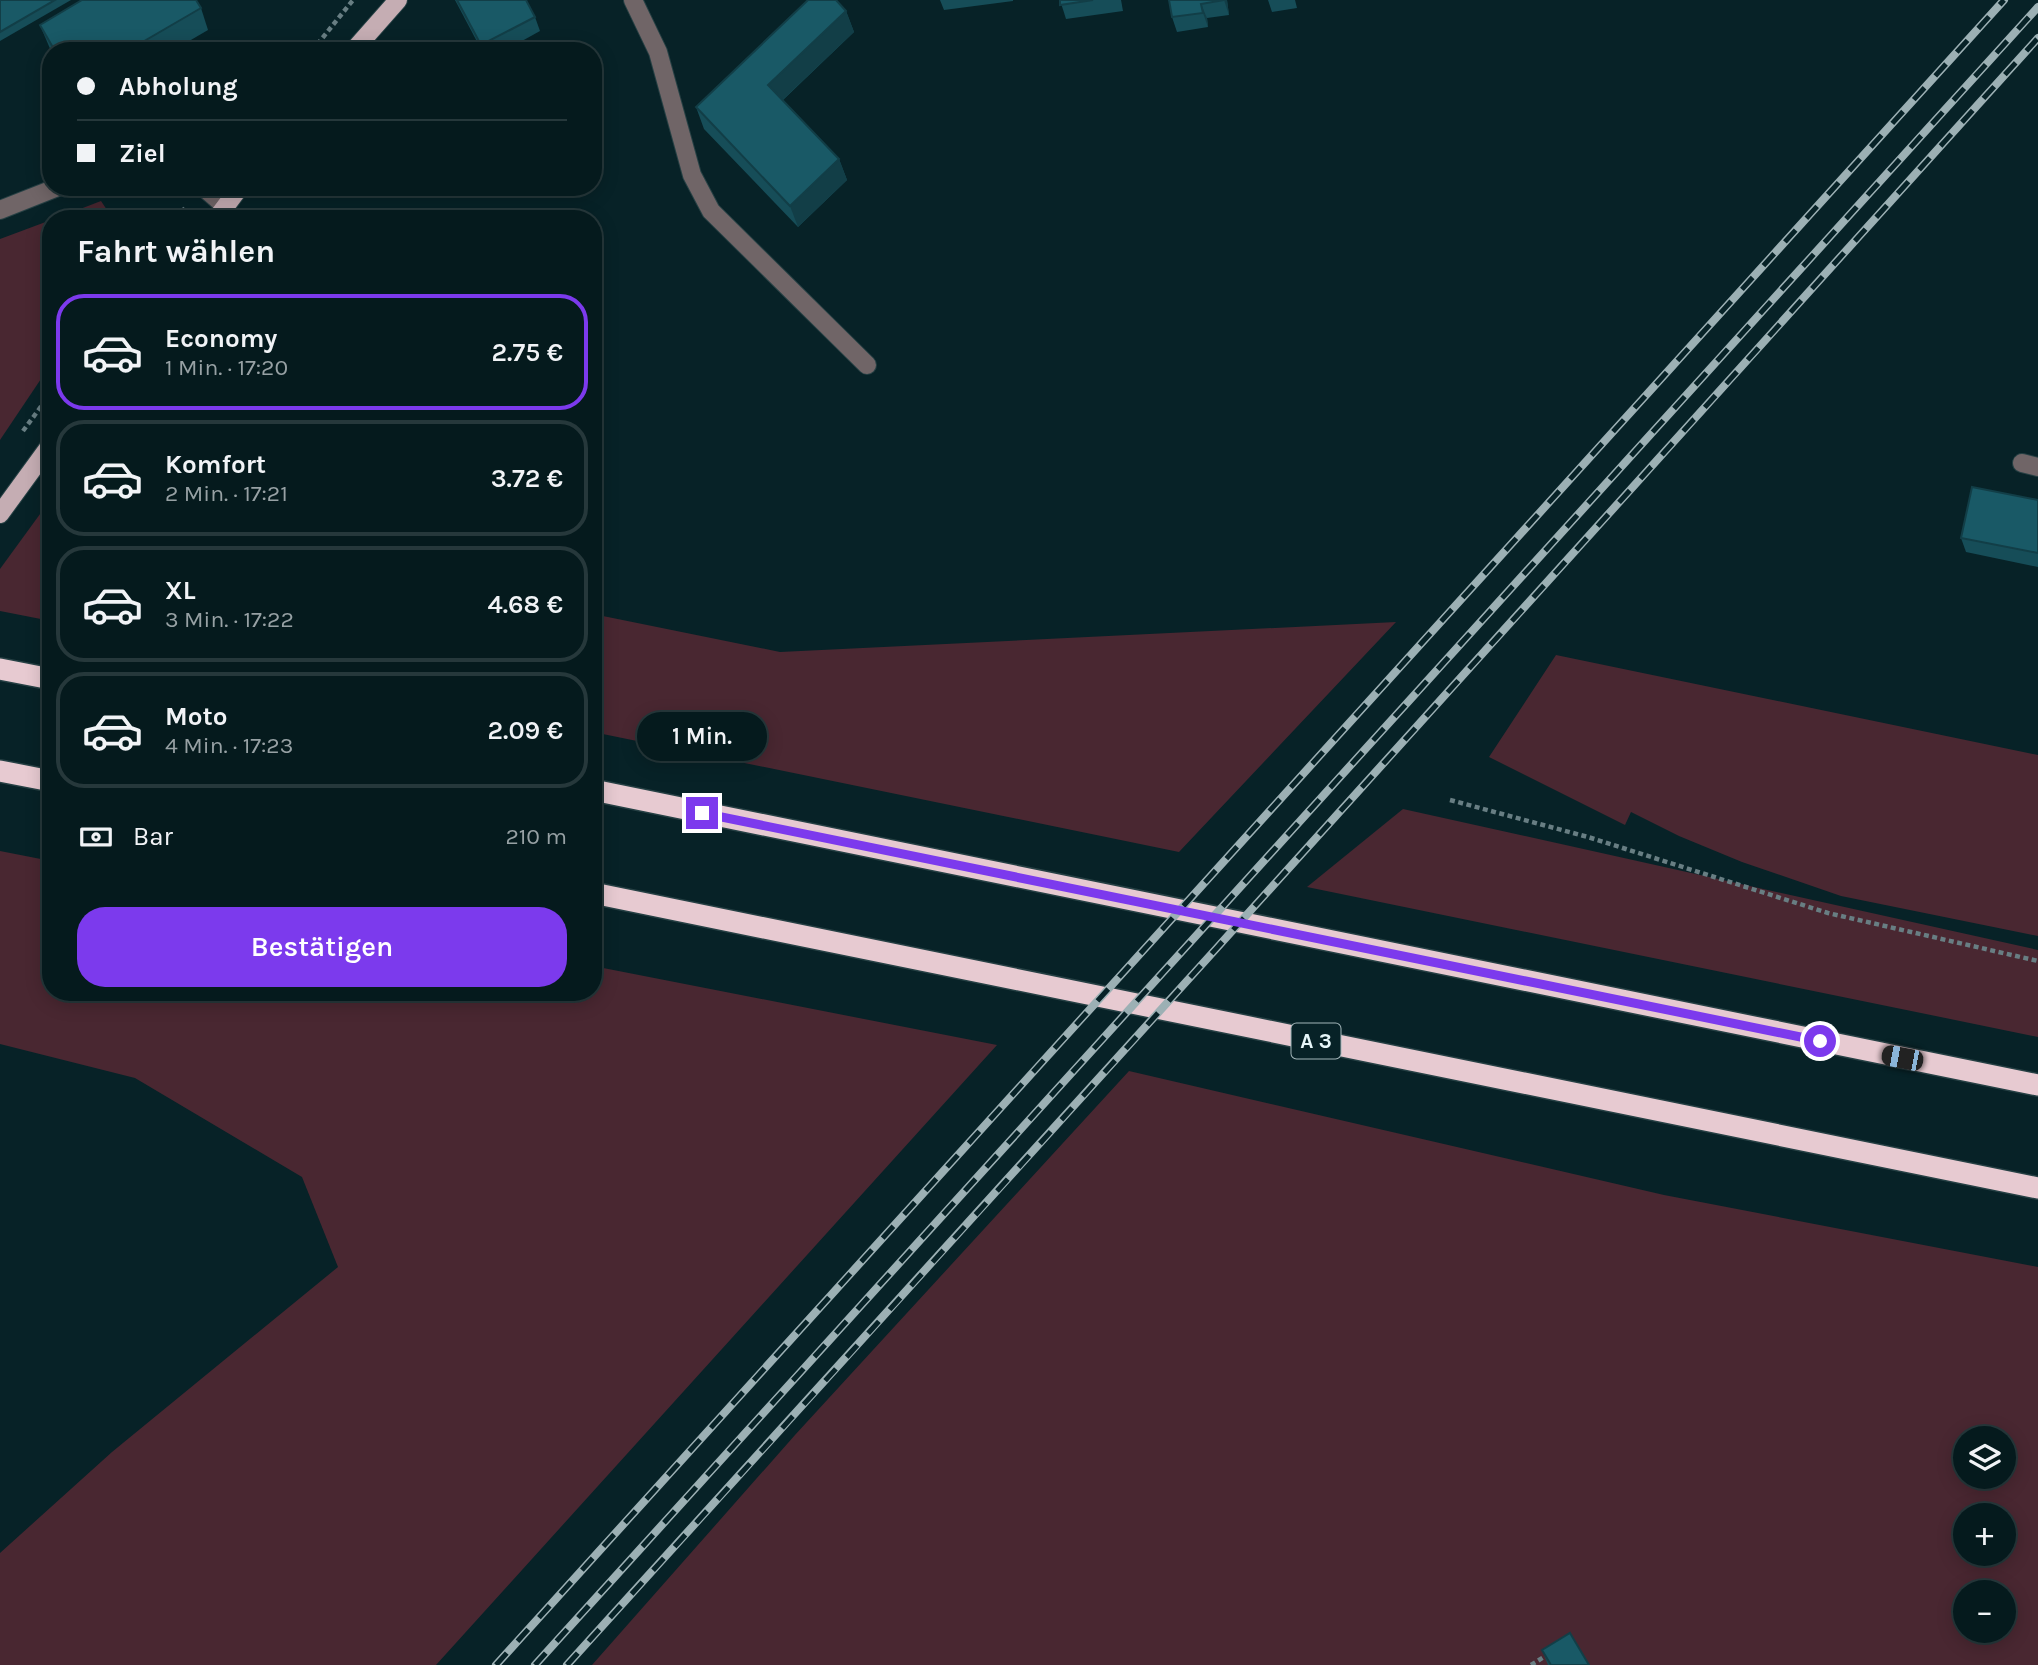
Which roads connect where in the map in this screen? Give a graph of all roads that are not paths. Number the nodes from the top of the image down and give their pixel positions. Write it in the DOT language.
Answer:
graph roads {
  1 [pos="398,0"];
  2 [pos="633,0"];
  3 [pos="361,42"];
  4 [pos="42,193"];
  5 [pos="233,196"];
  6 [pos="0,210"];
  7 [pos="223,210"];
  8 [pos="867,365"];
  9 [pos="42,456"];
  10 [pos="4,509"];
  11 [pos="0,669"];
  12 [pos="42,677"];
  13 [pos="0,771"];
  14 [pos="42,780"];
  15 [pos="602,792"];
  16 [pos="602,894"];
  17 [pos="2038,1086"];
  18 [pos="2038,1188"];
  1 -- 3 [label="main road"];
  2 -- 8 [label="lane"];
  4 -- 6 [label="lane"];
  5 -- 7 [label="main road"];
  9 -- 10 [label="main road"];
  11 -- 12 [label="highway"];
  13 -- 14 [label="highway"];
  15 -- 17 [label="highway"];
  16 -- 18 [label="highway, A 3"];
}
